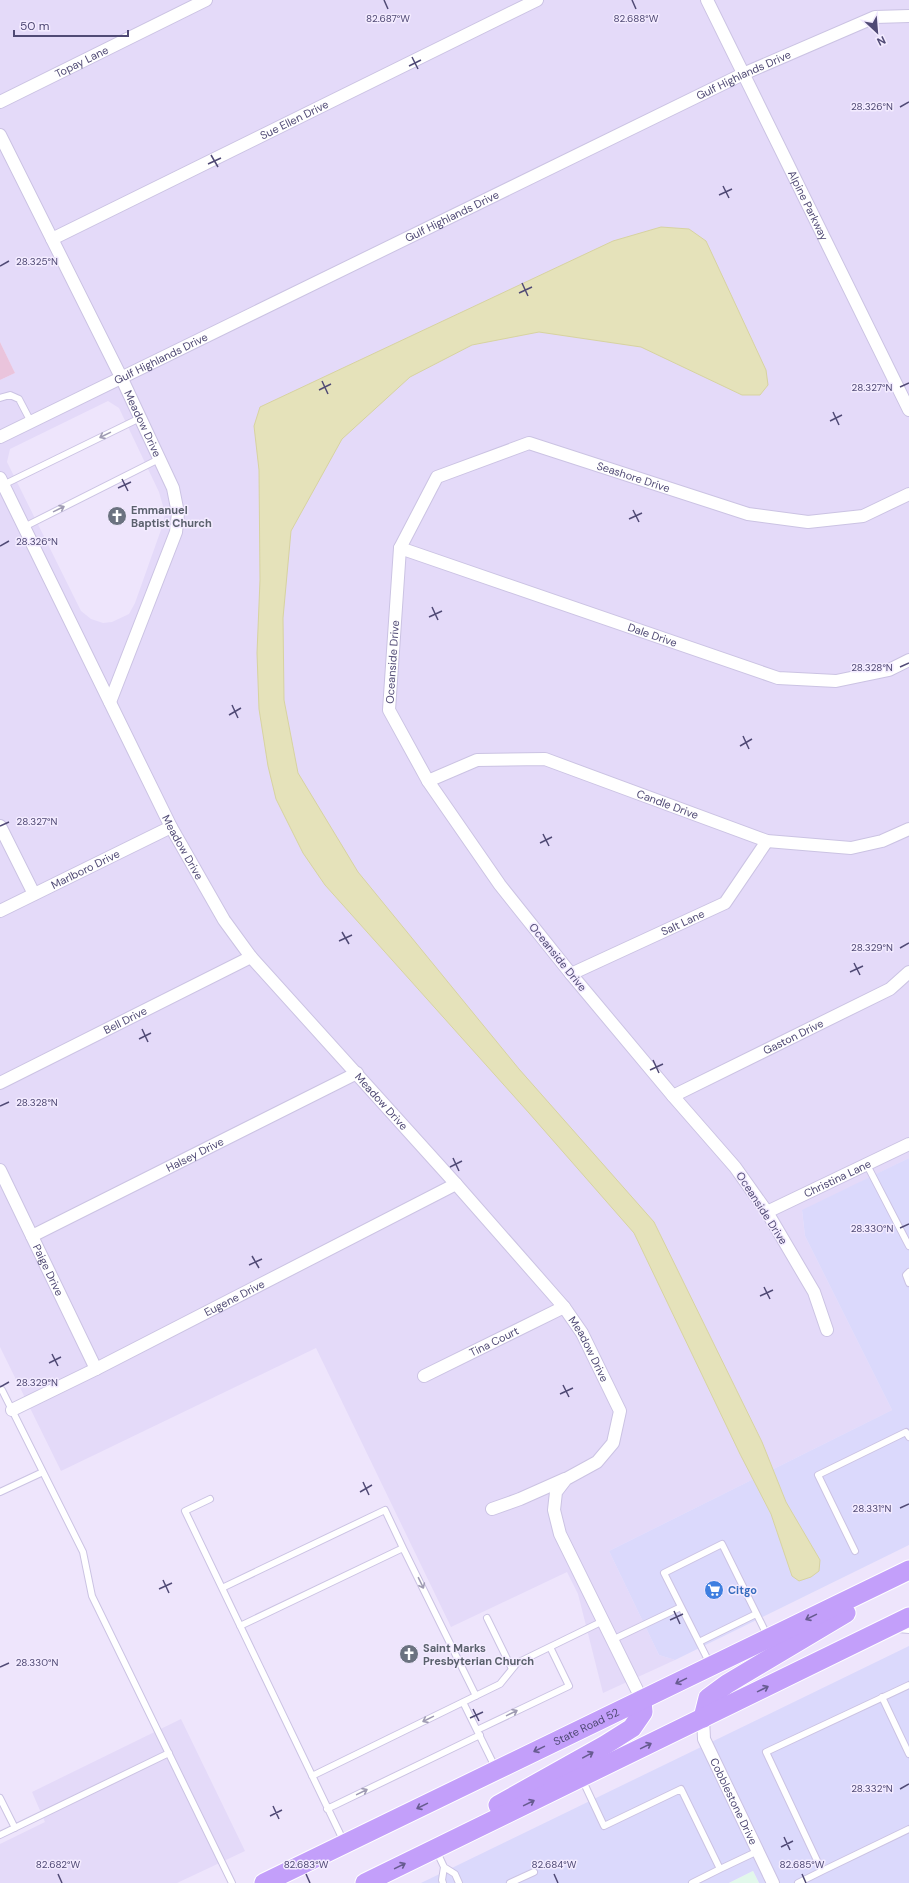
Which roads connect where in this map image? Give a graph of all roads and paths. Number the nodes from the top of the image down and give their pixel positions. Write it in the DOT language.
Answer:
graph roads {
  1 [pos="206,0"];
  2 [pos="537,0"];
  3 [pos="707,0"];
  4 [pos="909,16"];
  5 [pos="743,74"];
  6 [pos="0,102"];
  7 [pos="0,135"];
  8 [pos="52,239"];
  9 [pos="122,379"];
  10 [pos="0,398"];
  11 [pos="909,410"];
  12 [pos="140,418"];
  13 [pos="31,422"];
  14 [pos="0,437"];
  15 [pos="159,459"];
  16 [pos="2,482"];
  17 [pos="909,494"];
  18 [pos="24,527"];
  19 [pos="400,548"];
  20 [pos="909,660"];
  21 [pos="110,702"];
  22 [pos="428,781"];
  23 [pos="0,826"];
  24 [pos="171,827"];
  25 [pos="909,829"];
  26 [pos="767,841"];
  27 [pos="34,894"];
  28 [pos="0,911"];
  29 [pos="251,957"];
  30 [pos="909,972"];
  31 [pos="571,974"];
  32 [pos="357,1073"];
  33 [pos="0,1084"];
  34 [pos="673,1096"];
  35 [pos="909,1144"];
  36 [pos="867,1165"];
  37 [pos="0,1170"];
  38 [pos="456,1184"];
  39 [pos="767,1212"];
  40 [pos="32,1236"];
  41 [pos="909,1246"];
  42 [pos="909,1272"];
  43 [pos="909,1283"];
  44 [pos="564,1307"];
  45 [pos="827,1330"];
  46 [pos="96,1369"];
  47 [pos="424,1376"];
  48 [pos="0,1389"];
  49 [pos="12,1410"];
  50 [pos="909,1437"];
  51 [pos="43,1472"];
  52 [pos="566,1479"];
  53 [pos="0,1492"];
  54 [pos="210,1499"];
  55 [pos="492,1509"];
  56 [pos="404,1548"];
  57 [pos="855,1551"];
  58 [pos="907,1571"];
  59 [pos="222,1588"];
  60 [pos="681,1607"];
  61 [pos="756,1614"];
  62 [pos="909,1617"];
  63 [pos="487,1618"];
  64 [pos="603,1621"];
  65 [pos="240,1626"];
  66 [pos="886,1628"];
  67 [pos="909,1630"];
  68 [pos="769,1638"];
  69 [pos="612,1640"];
  70 [pos="699,1642"];
  71 [pos="550,1647"];
  72 [pos="711,1666"];
  73 [pos="512,1669"];
  74 [pos="909,1685"];
  75 [pos="476,1696"];
  76 [pos="882,1698"];
  77 [pos="642,1700"];
  78 [pos="463,1702"];
  79 [pos="704,1718"];
  80 [pos="478,1732"];
  81 [pos="169,1754"];
  82 [pos="909,1754"];
  83 [pos="497,1770"];
  84 [pos="312,1776"];
  85 [pos="581,1778"];
  86 [pos="0,1798"];
  87 [pos="327,1809"];
  88 [pos="15,1828"];
  89 [pos="909,1829"];
  90 [pos="0,1835"];
  91 [pos="462,1836"];
  92 [pos="344,1844"];
  93 [pos="435,1849"];
  94 [pos="758,1851"];
  95 [pos="444,1867"];
  96 [pos="720,1870"];
  97 [pos="822,1871"];
  98 [pos="534,1872"];
  99 [pos="770,1882"];
  100 [pos="232,1883"];
  101 [pos="264,1883"];
  102 [pos="364,1883"];
  103 [pos="443,1883"];
  104 [pos="460,1883"];
  105 [pos="510,1883"];
  106 [pos="692,1883"];
  107 [pos="798,1883"];
  1 -- 6 [label="street, Topay Lane"];
  2 -- 8 [label="street, Sue Ellen Drive"];
  3 -- 5 [label="street, Alpine Parkway"];
  4 -- 5 [label="street, Gulf Highlands Drive"];
  5 -- 9 [label="street, Gulf Highlands Drive"];
  5 -- 11 [label="street, Alpine Parkway"];
  7 -- 8 [label="street, Meadow Drive"];
  8 -- 9 [label="street, Meadow Drive"];
  9 -- 12 [label="street, Meadow Drive"];
  9 -- 13 [label="street, Gulf Highlands Drive"];
  10 -- 13 [label="lane"];
  12 -- 15 [label="street, Meadow Drive"];
  12 -- 16 [label="lane, one-way"];
  13 -- 14 [label="street, Gulf Highlands Drive"];
  18 -- 15 [label="lane, one-way"];
  15 -- 21 [label="street, Meadow Drive"];
  16 -- 18 [label="street, Meadow Drive"];
  17 -- 19 [label="street, Seashore Drive"];
  18 -- 21 [label="street, Meadow Drive"];
  19 -- 20 [label="street, Dale Drive"];
  19 -- 22 [label="street, Oceanside Drive"];
  21 -- 24 [label="street, Meadow Drive"];
  22 -- 26 [label="street, Candle Drive"];
  22 -- 31 [label="street, Oceanside Drive"];
  23 -- 27 [label="street"];
  24 -- 27 [label="street, Marlboro Drive"];
  24 -- 29 [label="street, Meadow Drive"];
  25 -- 26 [label="street, Candle Drive"];
  26 -- 31 [label="street, Salt Lane"];
  27 -- 28 [label="street, Marlboro Drive"];
  29 -- 32 [label="street, Meadow Drive"];
  29 -- 33 [label="street, Bell Drive"];
  30 -- 34 [label="street, Gaston Drive"];
  31 -- 34 [label="street, Oceanside Drive"];
  32 -- 38 [label="street, Meadow Drive"];
  32 -- 40 [label="street, Halsey Drive"];
  34 -- 39 [label="street, Oceanside Drive"];
  35 -- 36 [label="street, Christina Lane"];
  36 -- 39 [label="street, Christina Lane"];
  36 -- 41 [label="lane"];
  37 -- 40 [label="street, Paige Drive"];
  38 -- 44 [label="street, Meadow Drive"];
  38 -- 46 [label="street, Eugene Drive"];
  39 -- 45 [label="street, Oceanside Drive"];
  40 -- 46 [label="street, Paige Drive"];
  42 -- 43 [label="lane"];
  44 -- 47 [label="street, Tina Court"];
  44 -- 52 [label="street, Meadow Drive"];
  46 -- 49 [label="street, Eugene Drive"];
  48 -- 49 [label="lane"];
  49 -- 51 [label="lane"];
  50 -- 57 [label="lane"];
  51 -- 53 [label="lane"];
  51 -- 81 [label="lane"];
  52 -- 55 [label="street, Meadow Drive"];
  52 -- 64 [label="street, Meadow Drive"];
  54 -- 59 [label="lane"];
  56 -- 59 [label="lane"];
  56 -- 65 [label="lane"];
  56 -- 75 [label="lane, one-way"];
  58 -- 68 [label="main road, State Road 52, one-way"];
  58 -- 79 [label="main road"];
  59 -- 65 [label="lane"];
  60 -- 61 [label="lane"];
  60 -- 69 [label="lane"];
  60 -- 70 [label="lane"];
  61 -- 68 [label="lane"];
  61 -- 70 [label="lane"];
  62 -- 66 [label="main road"];
  63 -- 73 [label="lane"];
  64 -- 69 [label="street, Meadow Drive"];
  64 -- 71 [label="lane"];
  65 -- 84 [label="lane"];
  66 -- 67 [label="lane"];
  79 -- 66 [label="main road, one-way"];
  68 -- 72 [label="main road, State Road 52"];
  69 -- 77 [label="street, Meadow Drive"];
  70 -- 72 [label="lane"];
  71 -- 73 [label="lane"];
  80 -- 71 [label="lane, one-way"];
  72 -- 77 [label="main road, State Road 52, one-way"];
  73 -- 75 [label="lane"];
  74 -- 76 [label="lane"];
  75 -- 78 [label="lane"];
  76 -- 82 [label="lane"];
  76 -- 97 [label="lane"];
  77 -- 83 [label="main road, State Road 52, one-way"];
  91 -- 77 [label="main road, one-way"];
  78 -- 80 [label="lane"];
  78 -- 84 [label="lane, one-way"];
  85 -- 79 [label="main road, one-way"];
  79 -- 94 [label="street, Cobblestone Drive"];
  80 -- 83 [label="lane"];
  87 -- 80 [label="lane, one-way"];
  81 -- 88 [label="lane"];
  81 -- 100 [label="lane"];
  83 -- 92 [label="main road, State Road 52, one-way"];
  84 -- 87 [label="lane"];
  91 -- 85 [label="main road, one-way"];
  85 -- 96 [label="lane"];
  86 -- 88 [label="lane"];
  87 -- 92 [label="lane"];
  88 -- 90 [label="lane"];
  89 -- 97 [label="lane"];
  91 -- 93 [label="main road"];
  92 -- 101 [label="main road, State Road 52"];
  93 -- 95 [label="lane"];
  102 -- 93 [label="main road, one-way"];
  94 -- 96 [label="lane"];
  94 -- 99 [label="street, Cobblestone Drive"];
  95 -- 103 [label="lane"];
  95 -- 104 [label="lane"];
  96 -- 106 [label="lane"];
  97 -- 107 [label="lane"];
  98 -- 105 [label="lane"];
}
